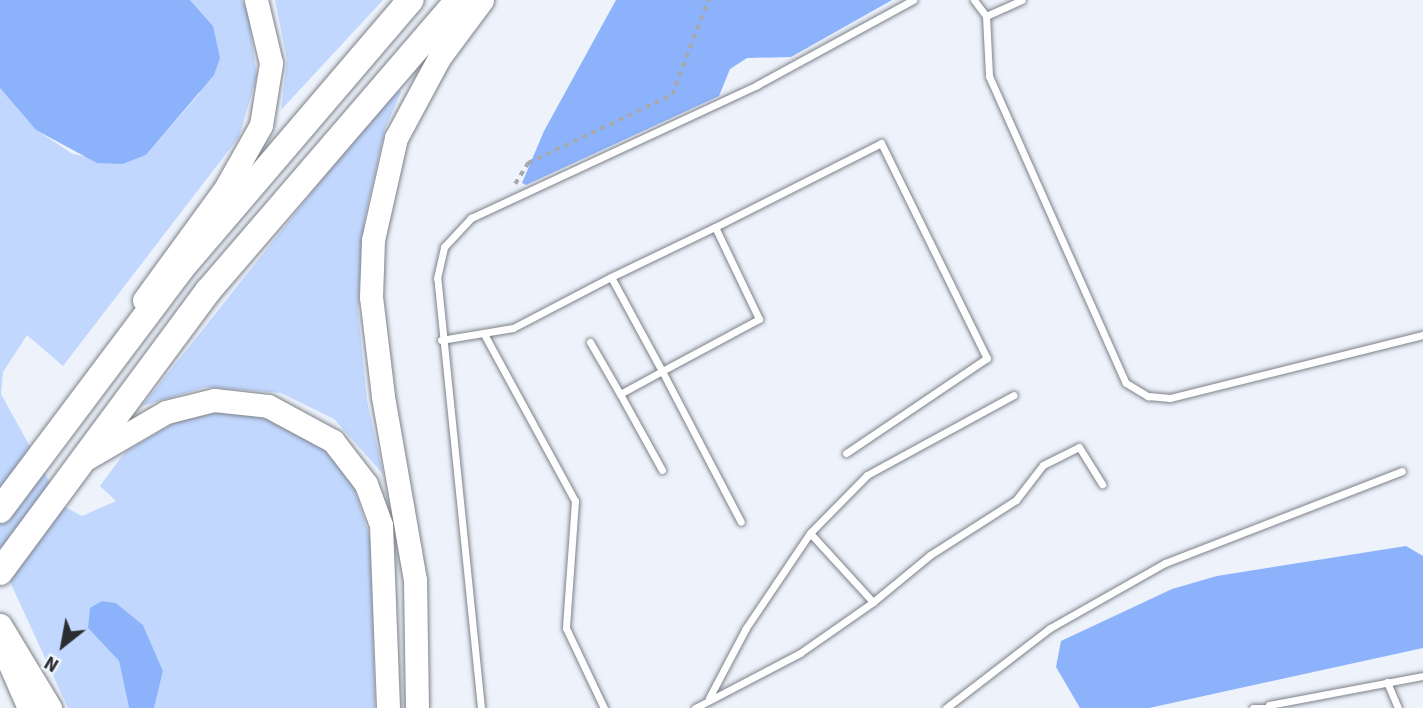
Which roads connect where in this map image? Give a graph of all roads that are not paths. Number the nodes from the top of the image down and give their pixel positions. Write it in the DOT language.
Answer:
graph roads {
  1 [pos="256,0"];
  2 [pos="411,0"];
  3 [pos="458,0"];
  4 [pos="482,0"];
  5 [pos="913,0"];
  6 [pos="974,0"];
  7 [pos="1022,0"];
  8 [pos="986,16"];
  9 [pos="715,227"];
  10 [pos="611,277"];
  11 [pos="484,334"];
  12 [pos="1423,335"];
  13 [pos="442,340"];
  14 [pos="590,342"];
  15 [pos="662,371"];
  16 [pos="620,394"];
  17 [pos="1014,395"];
  18 [pos="62,424"];
  19 [pos="846,453"];
  20 [pos="75,465"];
  21 [pos="662,470"];
  22 [pos="1402,471"];
  23 [pos="1102,484"];
  24 [pos="0,510"];
  25 [pos="741,522"];
  26 [pos="810,533"];
  27 [pos="0,572"];
  28 [pos="873,602"];
  29 [pos="0,625"];
  30 [pos="0,643"];
  31 [pos="1423,676"];
  32 [pos="1387,682"];
  33 [pos="709,698"];
  34 [pos="1270,706"];
  35 [pos="29,708"];
  36 [pos="50,708"];
  37 [pos="388,708"];
  38 [pos="417,708"];
  39 [pos="481,708"];
  40 [pos="604,708"];
  41 [pos="695,708"];
  42 [pos="946,708"];
  43 [pos="1253,708"];
  44 [pos="1398,708"];
  1 -- 18 [label="main road"];
  2 -- 18 [label="highway"];
  3 -- 20 [label="highway"];
  4 -- 38 [label="main road"];
  5 -- 13 [label="lane"];
  6 -- 8 [label="lane"];
  7 -- 8 [label="lane"];
  8 -- 12 [label="lane"];
  9 -- 10 [label="lane"];
  9 -- 15 [label="lane"];
  9 -- 19 [label="lane"];
  10 -- 11 [label="lane"];
  10 -- 15 [label="lane"];
  11 -- 13 [label="lane"];
  11 -- 40 [label="lane"];
  13 -- 39 [label="lane"];
  14 -- 16 [label="lane"];
  15 -- 16 [label="lane"];
  15 -- 25 [label="lane"];
  16 -- 21 [label="lane"];
  17 -- 26 [label="lane"];
  18 -- 24 [label="highway"];
  20 -- 27 [label="highway"];
  20 -- 37 [label="main road"];
  22 -- 42 [label="lane"];
  23 -- 28 [label="lane"];
  26 -- 28 [label="lane"];
  26 -- 33 [label="lane"];
  28 -- 33 [label="lane"];
  29 -- 36 [label="main road"];
  30 -- 35 [label="main road"];
  31 -- 32 [label="lane"];
  32 -- 34 [label="lane"];
  32 -- 44 [label="lane"];
  33 -- 41 [label="lane"];
  34 -- 43 [label="lane"];
}
